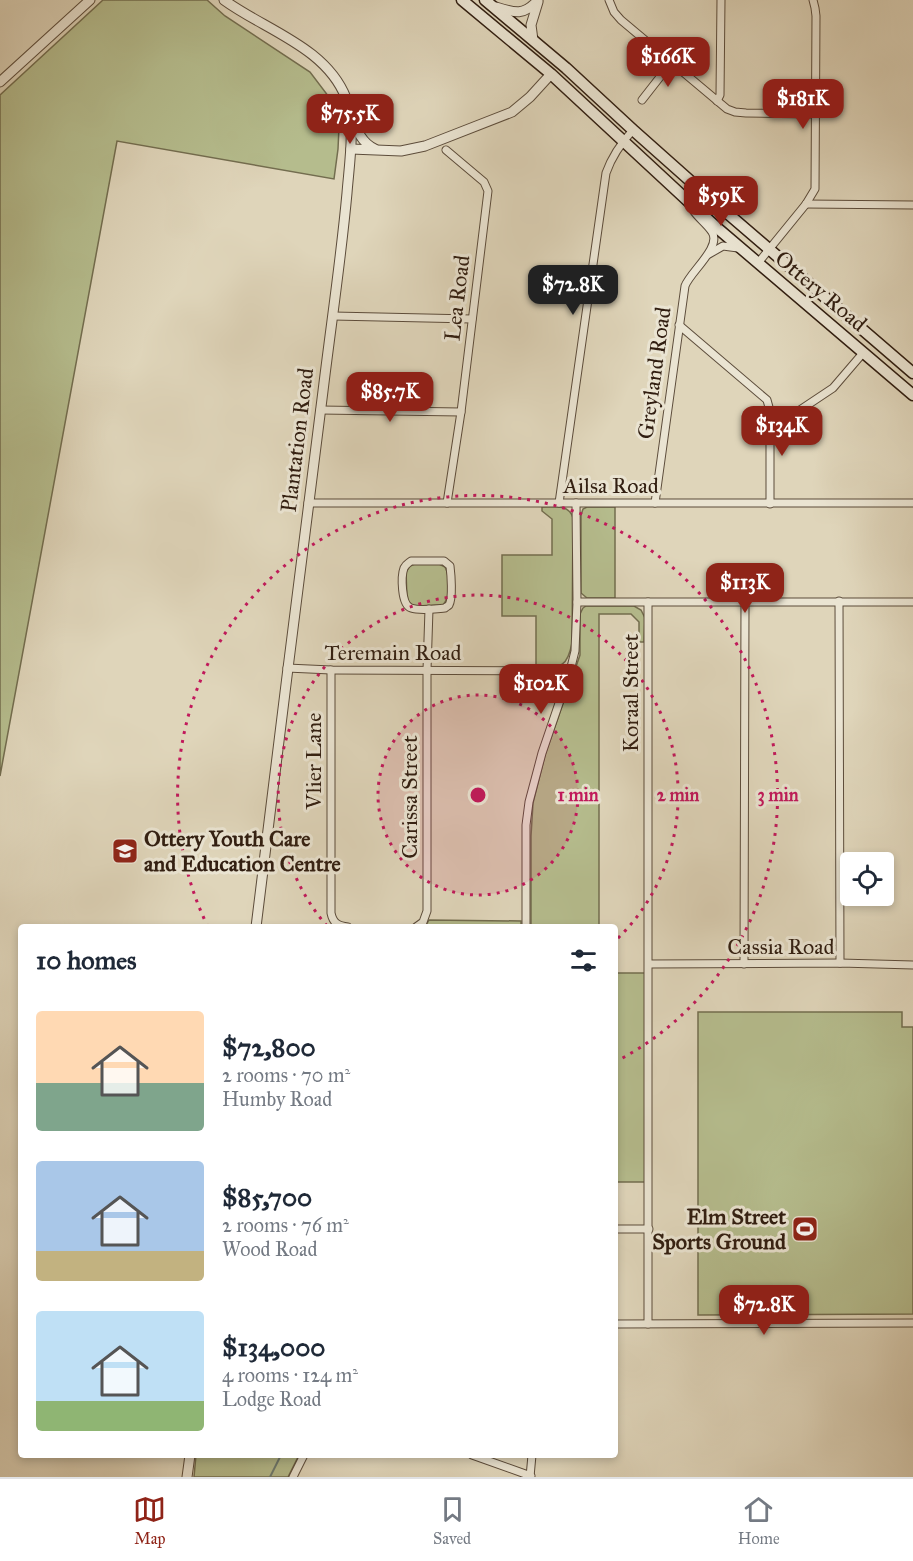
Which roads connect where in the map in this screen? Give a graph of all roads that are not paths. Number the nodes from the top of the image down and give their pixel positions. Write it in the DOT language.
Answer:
graph roads {
  1 [pos="90,0"];
  2 [pos="224,0"];
  3 [pos="231,0"];
  4 [pos="462,0"];
  5 [pos="539,0"];
  6 [pos="609,0"];
  7 [pos="721,0"];
  8 [pos="813,0"];
  9 [pos="489,3"];
  10 [pos="240,9"];
  11 [pos="533,40"];
  12 [pos="671,61"];
  13 [pos="551,74"];
  14 [pos="0,82"];
  15 [pos="642,100"];
  16 [pos="717,101"];
  17 [pos="350,109"];
  18 [pos="815,114"];
  19 [pos="633,130"];
  20 [pos="623,141"];
  21 [pos="351,149"];
  22 [pos="381,150"];
  23 [pos="446,150"];
  24 [pos="686,199"];
  25 [pos="806,204"];
  26 [pos="913,205"];
  27 [pos="741,249"];
  28 [pos="769,249"];
  29 [pos="707,256"];
  30 [pos="758,263"];
  31 [pos="333,316"];
  32 [pos="472,319"];
  33 [pos="679,325"];
  34 [pos="863,353"];
  35 [pos="913,373"];
  36 [pos="913,395"];
  37 [pos="320,410"];
  38 [pos="770,411"];
  39 [pos="461,412"];
  40 [pos="308,503"];
  41 [pos="447,503"];
  42 [pos="559,503"];
  43 [pos="576,503"];
  44 [pos="656,503"];
  45 [pos="913,503"];
  46 [pos="770,504"];
  47 [pos="745,601"];
  48 [pos="839,601"];
  49 [pos="577,602"];
  50 [pos="648,602"];
  51 [pos="913,602"];
  52 [pos="429,609"];
  53 [pos="287,668"];
  54 [pos="331,670"];
  55 [pos="427,670"];
  56 [pos="570,671"];
  57 [pos="256,924"];
  58 [pos="336,924"];
  59 [pos="420,924"];
  60 [pos="526,924"];
  61 [pos="840,963"];
  62 [pos="649,964"];
  63 [pos="744,964"];
  64 [pos="913,965"];
  65 [pos="618,1228"];
  66 [pos="649,1229"];
  67 [pos="913,1323"];
  68 [pos="618,1324"];
  69 [pos="648,1324"];
  70 [pos="189,1458"];
  71 [pos="302,1458"];
  72 [pos="480,1458"];
  73 [pos="532,1458"];
  74 [pos="531,1476"];
  75 [pos="187,1477"];
  76 [pos="293,1477"];
  1 -- 14 [label="street"];
  2 -- 10 [label="street, Plantation Road"];
  3 -- 10 [label="street, Plantation Road"];
  4 -- 13 [label="main road, Ottery Road"];
  5 -- 9 [label="street"];
  5 -- 11 [label="street"];
  6 -- 12 [label="street"];
  7 -- 16 [label="street"];
  8 -- 18 [label="street"];
  9 -- 11 [label="main road, Ottery Road"];
  10 -- 17 [label="street, Plantation Road"];
  11 -- 19 [label="main road, Ottery Road"];
  12 -- 15 [label="street"];
  12 -- 16 [label="street"];
  13 -- 20 [label="main road, Ottery Road"];
  13 -- 22 [label="street"];
  16 -- 18 [label="street"];
  17 -- 21 [label="street, Plantation Road"];
  17 -- 22 [label="street"];
  18 -- 25 [label="street"];
  19 -- 20 [label="street"];
  19 -- 28 [label="main road, Ottery Road"];
  20 -- 24 [label="main road, Ottery Road"];
  20 -- 42 [label="street"];
  21 -- 22 [label="street"];
  21 -- 31 [label="street, Plantation Road"];
  23 -- 32 [label="street, Lea Road"];
  24 -- 27 [label="main road, Ottery Road"];
  24 -- 29 [label="street"];
  25 -- 26 [label="street"];
  25 -- 28 [label="street"];
  27 -- 29 [label="street"];
  27 -- 30 [label="main road, Ottery Road"];
  28 -- 30 [label="street"];
  28 -- 35 [label="main road, Ottery Road"];
  29 -- 33 [label="street, Greyland Road"];
  30 -- 34 [label="main road, Ottery Road"];
  31 -- 32 [label="street"];
  31 -- 37 [label="street, Plantation Road"];
  32 -- 39 [label="street, Lea Road"];
  33 -- 38 [label="street"];
  33 -- 44 [label="street, Greyland Road"];
  34 -- 36 [label="main road, Ottery Road"];
  34 -- 38 [label="street"];
  37 -- 39 [label="street"];
  37 -- 40 [label="street, Plantation Road"];
  38 -- 46 [label="street"];
  39 -- 41 [label="street, Lea Road"];
  40 -- 41 [label="street, Ailsa Road"];
  40 -- 53 [label="street, Plantation Road"];
  41 -- 42 [label="street, Ailsa Road"];
  42 -- 43 [label="street, Ailsa Road"];
  43 -- 44 [label="street, Ailsa Road"];
  43 -- 49 [label="street"];
  44 -- 46 [label="street, Ailsa Road"];
  45 -- 46 [label="street, Ailsa Road"];
  47 -- 48 [label="street"];
  47 -- 50 [label="street"];
  47 -- 63 [label="street"];
  48 -- 51 [label="street"];
  48 -- 61 [label="street"];
  49 -- 50 [label="street"];
  49 -- 56 [label="street"];
  50 -- 62 [label="street, Koraal Street"];
  52 -- 52 [label="street"];
  52 -- 55 [label="street, Carissa Street"];
  53 -- 54 [label="street, Teremain Road"];
  53 -- 57 [label="street, Plantation Road"];
  54 -- 55 [label="street, Teremain Road"];
  54 -- 58 [label="street, Vlier Lane"];
  55 -- 56 [label="street, Teremain Road"];
  55 -- 59 [label="street, Carissa Street"];
  56 -- 60 [label="street"];
  61 -- 63 [label="street, Cassia Road"];
  61 -- 64 [label="street, Cassia Road"];
  62 -- 63 [label="street, Cassia Road"];
  62 -- 66 [label="street, Koraal Street"];
  65 -- 66 [label="street"];
  66 -- 69 [label="street, Koraal Street"];
  67 -- 69 [label="street"];
  68 -- 69 [label="street"];
  70 -- 75 [label="street"];
  71 -- 76 [label="street"];
  72 -- 74 [label="street"];
  73 -- 74 [label="street"];
}
